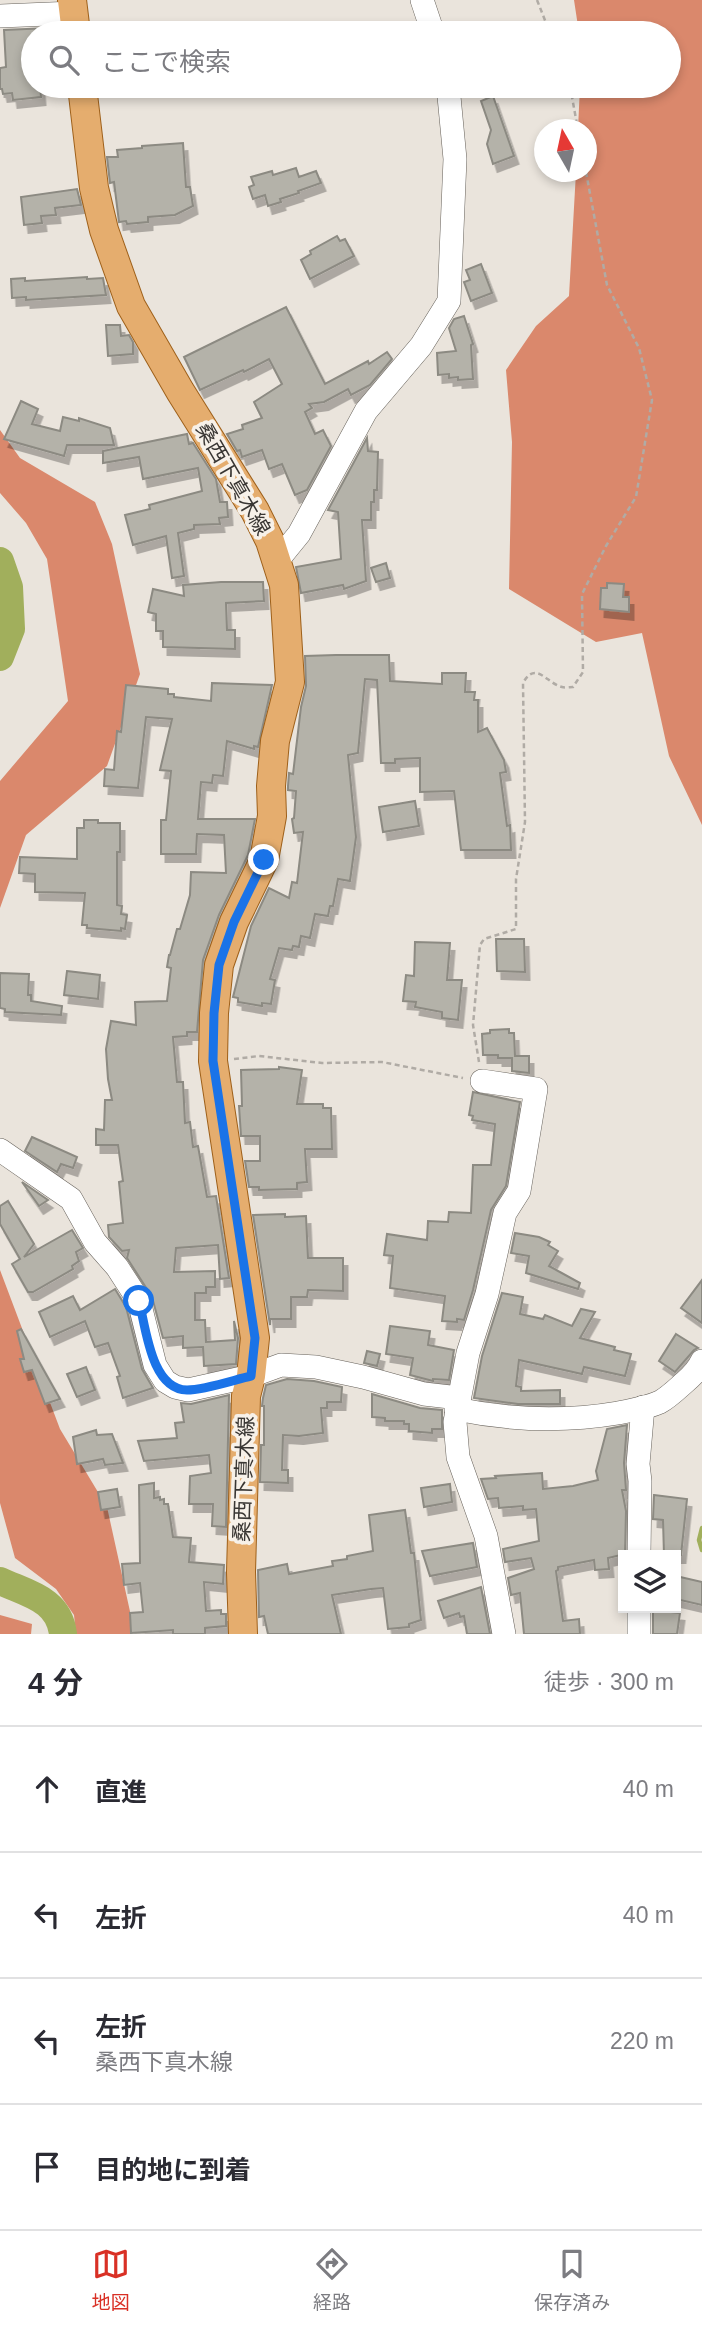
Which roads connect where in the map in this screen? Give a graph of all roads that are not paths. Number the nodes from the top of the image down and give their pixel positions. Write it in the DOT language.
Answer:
graph roads {
  1 [pos="422,0"];
  2 [pos="74,15"];
  3 [pos="0,16"];
  4 [pos="429,21"];
  5 [pos="83,98"];
  6 [pos="449,98"];
  7 [pos="277,561"];
  8 [pos="482,1081"];
  9 [pos="0,1150"];
  10 [pos="702,1361"];
  11 [pos="251,1376"];
  12 [pos="457,1404"];
  13 [pos="643,1407"];
  14 [pos="639,1550"];
  15 [pos="639,1613"];
  16 [pos="243,1634"];
  17 [pos="503,1634"];
  18 [pos="639,1634"];
  1 -- 4 [label="street"];
  2 -- 3 [label="street"];
  5 -- 7 [label="main road, 桑西下真木線"];
  6 -- 7 [label="street"];
  7 -- 11 [label="main road, 桑西下真木線"];
  8 -- 12 [label="street"];
  9 -- 11 [label="street"];
  10 -- 13 [label="street"];
  11 -- 12 [label="street"];
  11 -- 16 [label="main road, 桑西下真木線"];
  12 -- 13 [label="street"];
  12 -- 17 [label="street"];
  13 -- 14 [label="street"];
  15 -- 18 [label="street"];
}
